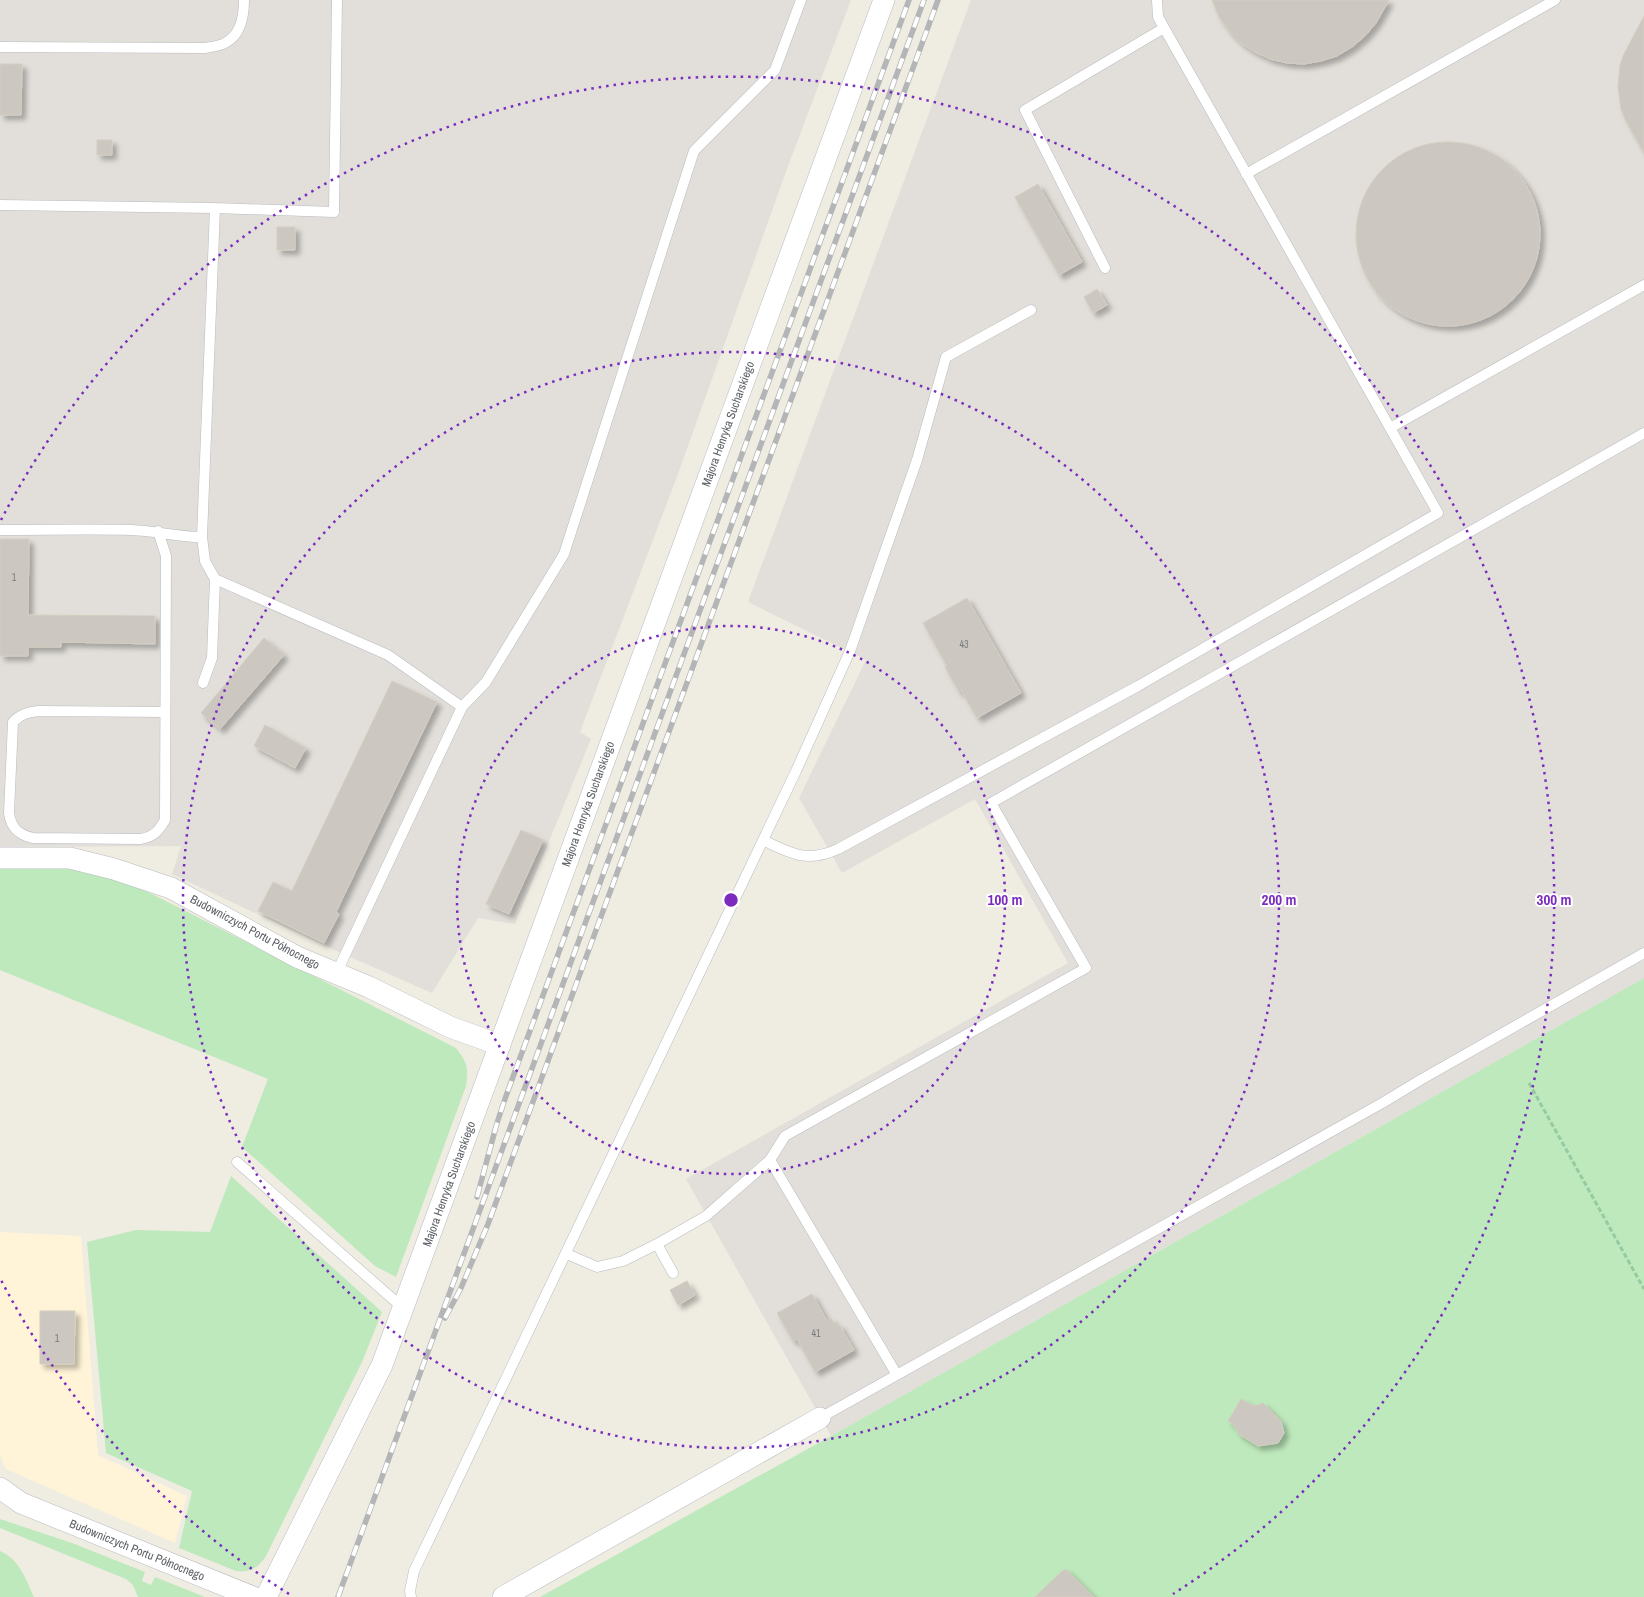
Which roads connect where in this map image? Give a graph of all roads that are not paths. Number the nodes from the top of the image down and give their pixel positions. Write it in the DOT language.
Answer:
graph roads {
  1 [pos="244,0"];
  2 [pos="337,0"];
  3 [pos="801,0"];
  4 [pos="884,0"];
  5 [pos="1157,0"];
  6 [pos="1555,0"];
  7 [pos="1164,28"];
  8 [pos="0,47"];
  9 [pos="1246,174"];
  10 [pos="0,205"];
  11 [pos="214,208"];
  12 [pos="1106,268"];
  13 [pos="1644,285"];
  14 [pos="1031,310"];
  15 [pos="1390,428"];
  16 [pos="1644,434"];
  17 [pos="0,530"];
  18 [pos="158,531"];
  19 [pos="202,537"];
  20 [pos="214,580"];
  21 [pos="203,683"];
  22 [pos="462,707"];
  23 [pos="165,712"];
  24 [pos="763,840"];
  25 [pos="0,858"];
  26 [pos="1644,953"];
  27 [pos="336,974"];
  28 [pos="500,1045"];
  29 [pos="770,1160"];
  30 [pos="237,1162"];
  31 [pos="657,1244"];
  32 [pos="566,1254"];
  33 [pos="673,1273"];
  34 [pos="403,1308"];
  35 [pos="897,1375"];
  36 [pos="820,1418"];
  37 [pos="0,1488"];
  38 [pos="10,1502"];
  39 [pos="253,1597"];
  40 [pos="266,1597"];
  41 [pos="411,1597"];
  42 [pos="503,1597"];
  1 -- 8 [label="lane"];
  2 -- 11 [label="lane"];
  3 -- 22 [label="lane"];
  4 -- 28 [label="street, Majora Henryka Sucharskiego"];
  5 -- 7 [label="lane"];
  6 -- 9 [label="lane"];
  7 -- 9 [label="lane"];
  7 -- 12 [label="lane"];
  9 -- 15 [label="lane"];
  10 -- 11 [label="lane"];
  11 -- 19 [label="lane"];
  13 -- 15 [label="lane"];
  14 -- 24 [label="lane"];
  15 -- 24 [label="lane"];
  16 -- 29 [label="lane"];
  17 -- 18 [label="lane"];
  18 -- 19 [label="lane"];
  18 -- 23 [label="lane"];
  19 -- 20 [label="lane"];
  20 -- 21 [label="lane"];
  20 -- 22 [label="lane"];
  22 -- 27 [label="lane"];
  23 -- 23 [label="lane"];
  24 -- 32 [label="lane"];
  25 -- 27 [label="street, Budowniczych Portu Północnego"];
  26 -- 35 [label="lane"];
  27 -- 28 [label="street, Budowniczych Portu Północnego"];
  28 -- 34 [label="street, Majora Henryka Sucharskiego"];
  29 -- 31 [label="lane"];
  29 -- 35 [label="lane"];
  30 -- 34 [label="lane"];
  31 -- 32 [label="lane"];
  31 -- 33 [label="lane"];
  32 -- 41 [label="lane"];
  34 -- 40 [label="street, Majora Henryka Sucharskiego"];
  35 -- 36 [label="lane"];
  36 -- 42 [label="street"];
  37 -- 38 [label="street, Budowniczych Portu Północnego"];
  38 -- 39 [label="street, Budowniczych Portu Północnego"];
}
